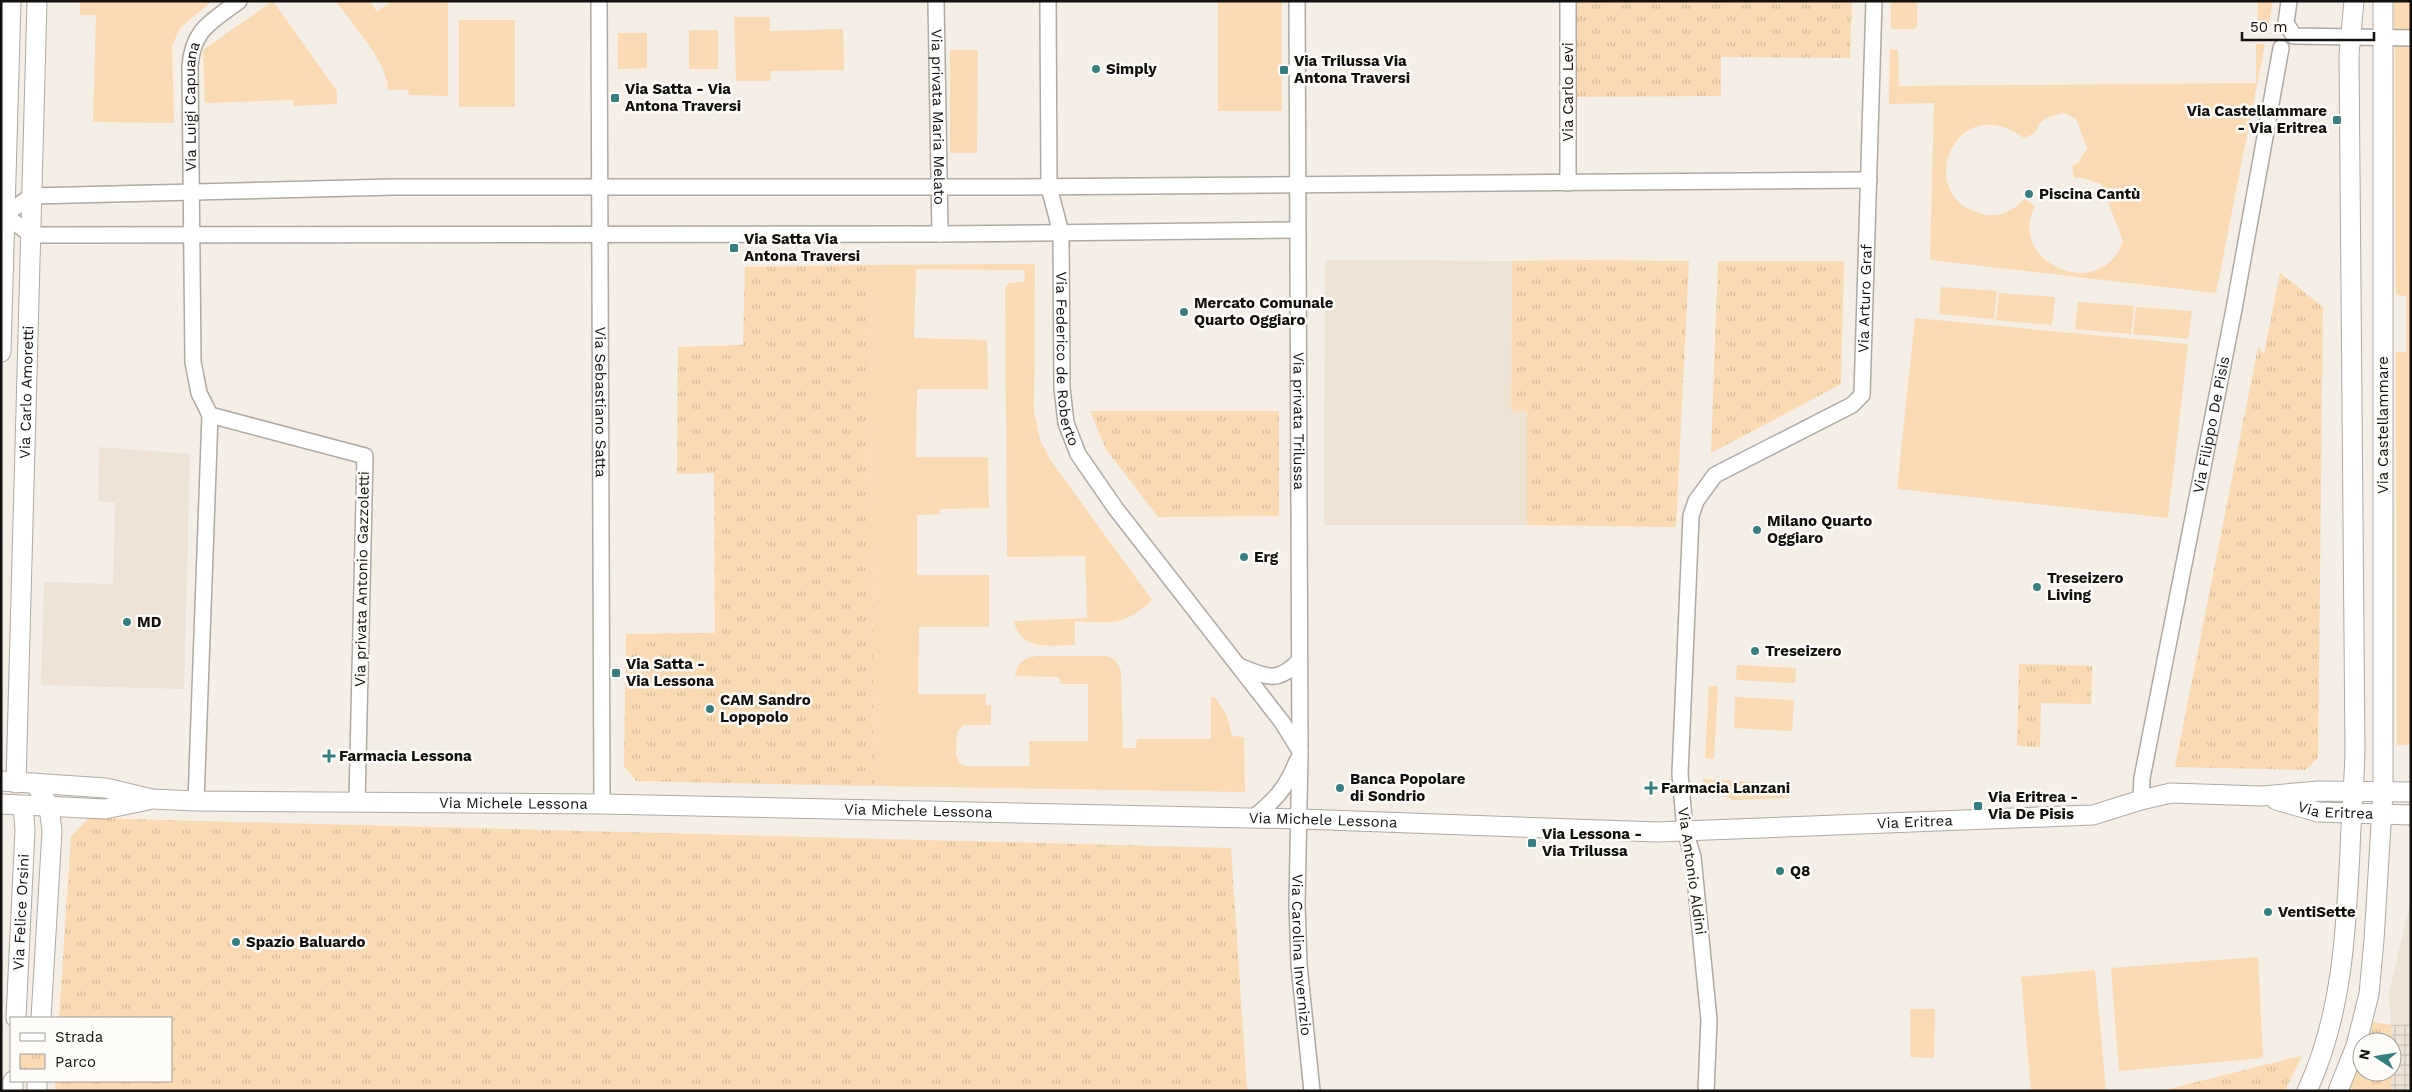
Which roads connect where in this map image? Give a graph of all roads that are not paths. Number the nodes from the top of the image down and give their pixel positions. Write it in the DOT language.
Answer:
graph roads {
  1 [pos="11,1"];
  2 [pos="36,1"];
  3 [pos="238,1"];
  4 [pos="599,1"];
  5 [pos="936,1"];
  6 [pos="1048,1"];
  7 [pos="1297,1"];
  8 [pos="1568,1"];
  9 [pos="1874,1"];
  10 [pos="2289,1"];
  11 [pos="2354,1"];
  12 [pos="2383,1"];
  13 [pos="5,37"];
  14 [pos="2350,37"];
  15 [pos="2383,38"];
  16 [pos="2411,38"];
  17 [pos="2281,48"];
  18 [pos="1869,180"];
  19 [pos="1568,183"];
  20 [pos="1297,184"];
  21 [pos="600,187"];
  22 [pos="940,187"];
  23 [pos="1049,187"];
  24 [pos="191,193"];
  25 [pos="31,196"];
  26 [pos="5,214"];
  27 [pos="1297,230"];
  28 [pos="1061,233"];
  29 [pos="191,234"];
  30 [pos="940,234"];
  31 [pos="31,235"];
  32 [pos="600,235"];
  33 [pos="1,352"];
  34 [pos="210,415"];
  35 [pos="1696,501"];
  36 [pos="1300,661"];
  37 [pos="1236,665"];
  38 [pos="1300,752"];
  39 [pos="9,782"];
  40 [pos="35,784"];
  41 [pos="2353,791"];
  42 [pos="2383,792"];
  43 [pos="2411,792"];
  44 [pos="2262,796"];
  45 [pos="152,799"];
  46 [pos="2141,800"];
  47 [pos="196,801"];
  48 [pos="1,802"];
  49 [pos="357,802"];
  50 [pos="602,804"];
  51 [pos="22,805"];
  52 [pos="49,806"];
  53 [pos="2352,812"];
  54 [pos="2382,812"];
  55 [pos="2411,815"];
  56 [pos="1252,818"];
  57 [pos="1300,819"];
  58 [pos="1685,832"];
  59 [pos="16,1017"];
  60 [pos="41,1017"];
  61 [pos="1312,1091"];
  62 [pos="1706,1091"];
  63 [pos="2306,1091"];
  64 [pos="2338,1091"];
  1 -- 13 [label="street, Via Carlo Amoretti"];
  2 -- 25 [label="street, Via Carlo Amoretti"];
  3 -- 24 [label="street, Via Luigi Capuana"];
  4 -- 21 [label="street, Via Sebastiano Satta"];
  5 -- 22 [label="street, Via privata Maria Melato"];
  6 -- 23 [label="street, Via Federico de Roberto"];
  7 -- 20 [label="street, Via privata Trilussa"];
  8 -- 19 [label="street, Via Carlo Levi"];
  9 -- 18 [label="street, Via Arturo Graf"];
  10 -- 14 [label="street"];
  11 -- 14 [label="street, Via Castellammare"];
  12 -- 15 [label="street, Via Castellammare"];
  13 -- 26 [label="street, Via Carlo Amoretti"];
  14 -- 15 [label="street"];
  14 -- 41 [label="street, Via Castellammare"];
  15 -- 16 [label="street"];
  15 -- 42 [label="street, Via Castellammare"];
  17 -- 46 [label="street, Via Filippo De Pisis"];
  18 -- 19 [label="street"];
  18 -- 35 [label="street, Via Arturo Graf"];
  19 -- 20 [label="street"];
  20 -- 23 [label="street"];
  20 -- 27 [label="street, Via privata Trilussa"];
  21 -- 22 [label="street"];
  21 -- 24 [label="street"];
  21 -- 32 [label="street, Via Sebastiano Satta"];
  22 -- 23 [label="street"];
  22 -- 30 [label="street, Via privata Maria Melato"];
  23 -- 28 [label="street, Via Federico de Roberto"];
  24 -- 25 [label="street"];
  24 -- 29 [label="street, Via Luigi Capuana"];
  25 -- 26 [label="street"];
  25 -- 31 [label="street, Via Carlo Amoretti"];
  26 -- 31 [label="street"];
  26 -- 33 [label="street, Via Carlo Amoretti"];
  27 -- 28 [label="street"];
  27 -- 36 [label="street, Via privata Trilussa"];
  28 -- 30 [label="street"];
  28 -- 37 [label="street, Via Federico de Roberto"];
  29 -- 31 [label="street"];
  29 -- 32 [label="street"];
  29 -- 34 [label="street"];
  30 -- 32 [label="street"];
  31 -- 39 [label="street, Via Carlo Amoretti"];
  32 -- 50 [label="street, Via Sebastiano Satta"];
  34 -- 47 [label="street"];
  34 -- 49 [label="street, Via privata Antonio Gazzoletti"];
  35 -- 58 [label="street, Via Antonio Aldini"];
  36 -- 37 [label="street, Via Federico de Roberto"];
  36 -- 38 [label="street"];
  37 -- 38 [label="street, Via Federico de Roberto"];
  38 -- 56 [label="street"];
  38 -- 57 [label="street"];
  39 -- 40 [label="street, Via Michele Lessona"];
  39 -- 48 [label="street, Via Michele Lessona"];
  40 -- 45 [label="street, Via Michele Lessona"];
  40 -- 51 [label="street"];
  40 -- 52 [label="street"];
  41 -- 42 [label="street, Via Eritrea"];
  41 -- 44 [label="street, Via Eritrea"];
  41 -- 53 [label="street, Via Castellammare"];
  42 -- 43 [label="street, Via Eritrea"];
  42 -- 54 [label="street, Via Castellammare"];
  44 -- 46 [label="street, Via Eritrea"];
  44 -- 53 [label="street, Via Eritrea"];
  45 -- 47 [label="street, Via Michele Lessona"];
  45 -- 52 [label="street, Via Michele Lessona"];
  46 -- 58 [label="street, Via Eritrea"];
  47 -- 49 [label="street, Via Michele Lessona"];
  48 -- 51 [label="street, Via Michele Lessona"];
  49 -- 50 [label="street, Via Michele Lessona"];
  50 -- 56 [label="street, Via Michele Lessona"];
  51 -- 52 [label="street, Via Michele Lessona"];
  51 -- 59 [label="street, Via Felice Orsini"];
  52 -- 60 [label="street, Via Felice Orsini"];
  53 -- 54 [label="street, Via Eritrea"];
  53 -- 63 [label="street, Via Castellammare"];
  54 -- 55 [label="street, Via Eritrea"];
  54 -- 64 [label="street, Via Castellammare"];
  56 -- 57 [label="street, Via Michele Lessona"];
  57 -- 58 [label="street, Via Michele Lessona"];
  57 -- 61 [label="street, Via Carolina Invernizio"];
  58 -- 62 [label="street, Via Antonio Aldini"];
}
